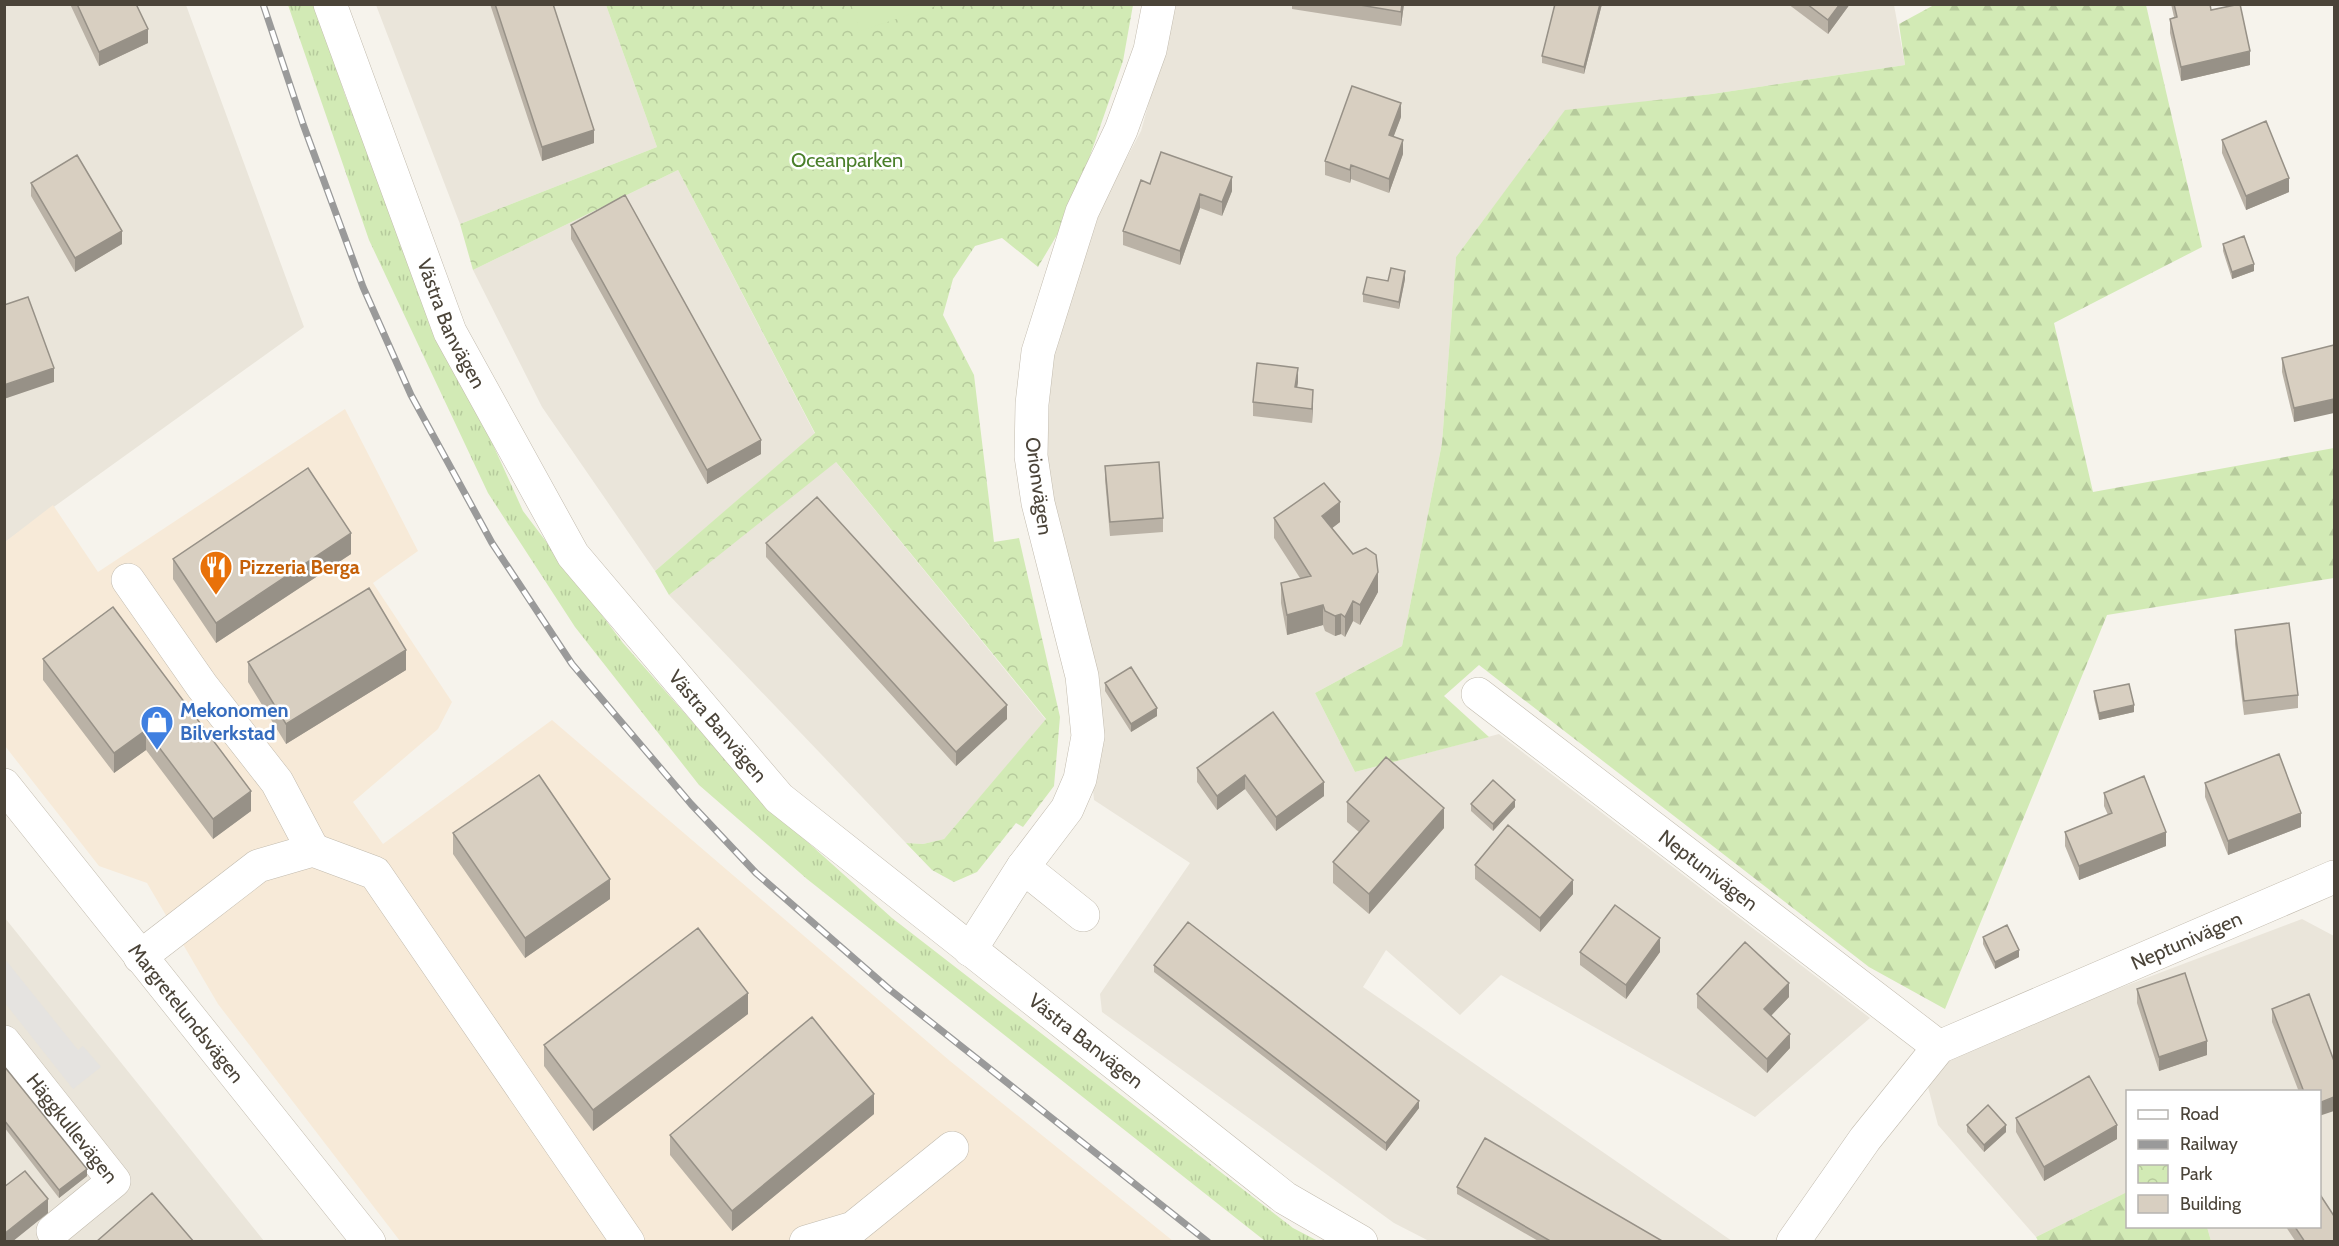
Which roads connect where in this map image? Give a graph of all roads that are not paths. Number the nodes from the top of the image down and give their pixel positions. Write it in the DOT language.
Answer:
graph roads {
  1 [pos="330,4"];
  2 [pos="1159,4"];
  3 [pos="128,580"];
  4 [pos="1478,694"];
  5 [pos="9,802"];
  6 [pos="313,850"];
  7 [pos="1023,867"];
  8 [pos="2334,877"];
  9 [pos="1083,915"];
  10 [pos="970,950"];
  11 [pos="140,957"];
  12 [pos="4,1042"];
  13 [pos="1939,1047"];
  14 [pos="952,1149"];
  15 [pos="52,1238"];
  16 [pos="369,1242"];
  17 [pos="628,1242"];
  18 [pos="806,1242"];
  19 [pos="1361,1242"];
  20 [pos="1793,1242"];
  1 -- 10 [label="street, Västra Banvägen"];
  2 -- 7 [label="street, Orionvägen"];
  3 -- 6 [label="street"];
  4 -- 13 [label="street, Neptunivägen"];
  5 -- 11 [label="street, Margretelundsvägen"];
  6 -- 11 [label="street"];
  6 -- 17 [label="street"];
  7 -- 9 [label="street"];
  7 -- 10 [label="street, Orionvägen"];
  8 -- 13 [label="street, Neptunivägen"];
  10 -- 19 [label="street, Västra Banvägen"];
  11 -- 16 [label="street, Margretelundsvägen"];
  12 -- 15 [label="street, Häggkullevägen"];
  13 -- 20 [label="street, Neptunivägen"];
  14 -- 18 [label="street"];
}
